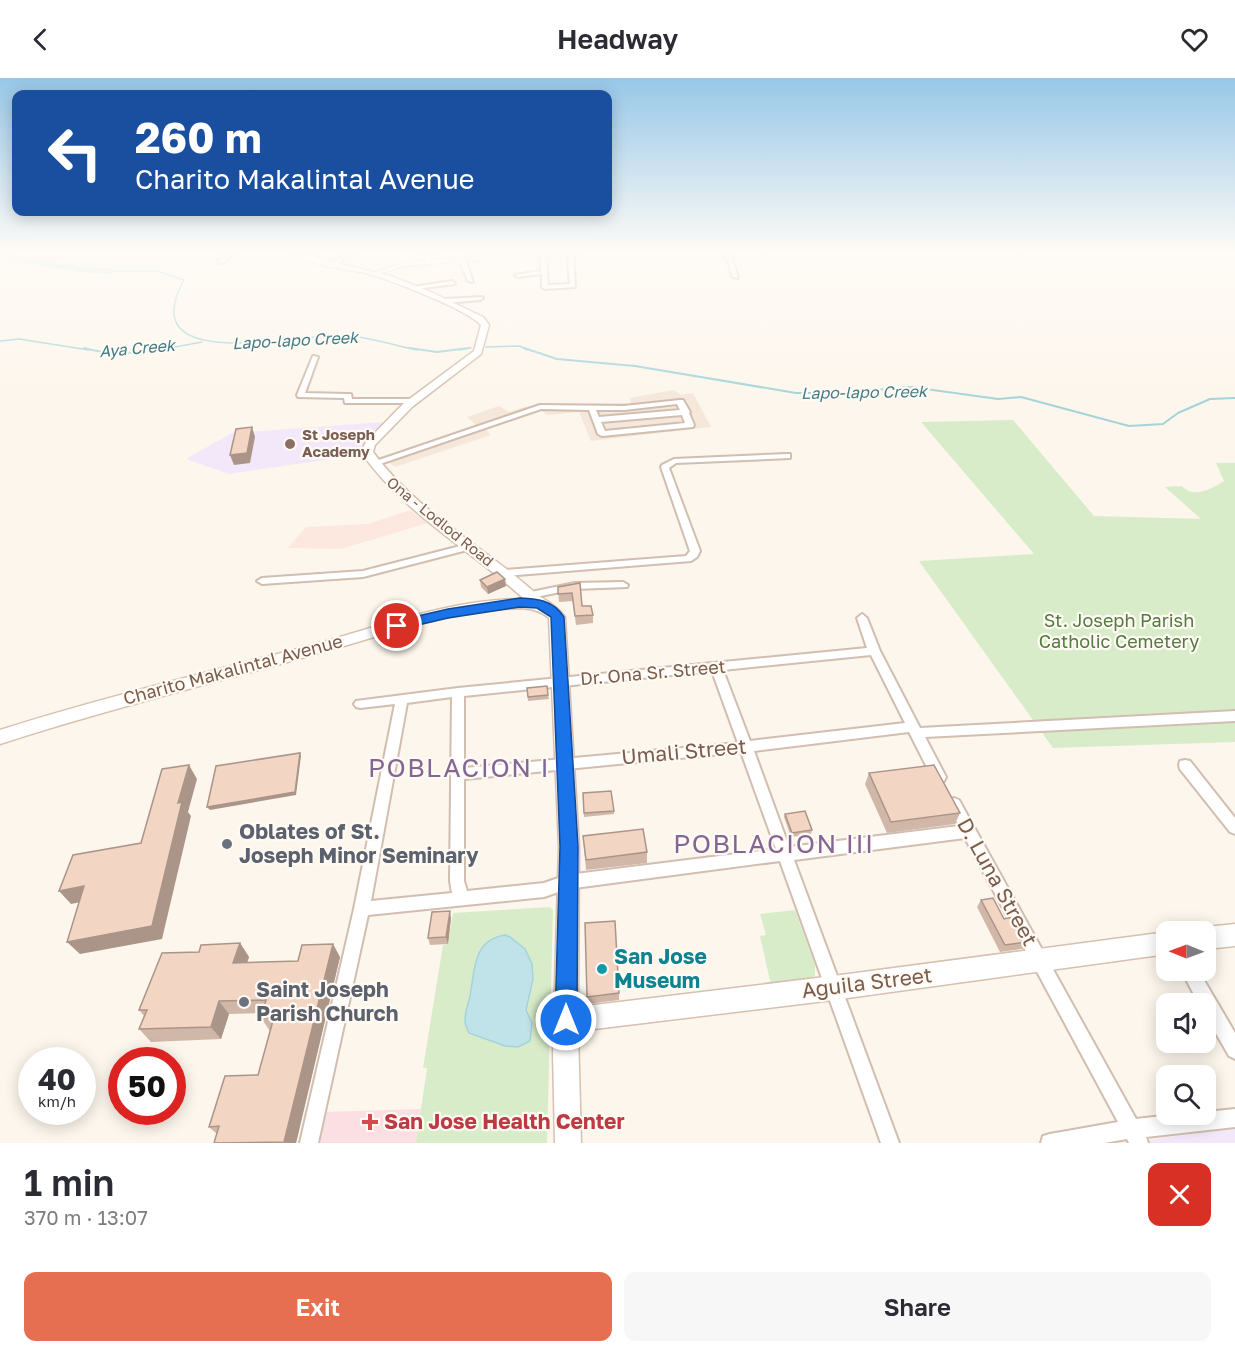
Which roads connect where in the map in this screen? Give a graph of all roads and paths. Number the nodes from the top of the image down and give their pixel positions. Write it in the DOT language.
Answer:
graph roads {
  1 [pos="445,301"];
  2 [pos="449,301"];
  3 [pos="315,357"];
  4 [pos="415,401"];
  5 [pos="592,408"];
  6 [pos="686,412"];
  7 [pos="597,420"];
  8 [pos="787,456"];
  9 [pos="374,463"];
  10 [pos="468,547"];
  11 [pos="504,573"];
  12 [pos="262,581"];
  13 [pos="623,585"];
  14 [pos="535,599"];
  15 [pos="861,618"];
  16 [pos="874,651"];
  17 [pos="717,668"];
  18 [pos="562,681"];
  19 [pos="457,692"];
  20 [pos="402,699"];
  21 [pos="360,704"];
  22 [pos="1235,716"];
  23 [pos="913,730"];
  24 [pos="0,737"];
  25 [pos="745,747"];
  26 [pos="566,764"];
  27 [pos="1185,765"];
  28 [pos="457,774"];
  29 [pos="1235,828"];
  30 [pos="969,831"];
  31 [pos="783,856"];
  32 [pos="567,882"];
  33 [pos="461,898"];
  34 [pos="362,909"];
  35 [pos="1156,944"];
  36 [pos="1040,960"];
  37 [pos="1196,981"];
  38 [pos="833,988"];
  39 [pos="566,1020"];
  40 [pos="1235,1050"];
  41 [pos="1235,1119"];
  42 [pos="1135,1136"];
  43 [pos="309,1143"];
  44 [pos="568,1143"];
  45 [pos="890,1143"];
  46 [pos="1050,1143"];
  1 -- 2 [label="street"];
  1 -- 4 [label="main road, Ona - Lodlod Road"];
  3 -- 4 [label="street"];
  4 -- 9 [label="main road, Ona - Lodlod Road"];
  5 -- 6 [label="street"];
  5 -- 7 [label="street"];
  5 -- 9 [label="street"];
  6 -- 7 [label="street"];
  6 -- 7 [label="street"];
  8 -- 11 [label="street"];
  9 -- 10 [label="main road, Ona - Lodlod Road"];
  10 -- 11 [label="main road, Ona - Lodlod Road"];
  10 -- 12 [label="street"];
  11 -- 14 [label="main road, Ona - Lodlod Road"];
  13 -- 14 [label="street"];
  14 -- 18 [label="main road, Ona - Lodlod Road"];
  14 -- 24 [label="main road, Charito Makalintal Avenue"];
  15 -- 16 [label="street, D. Luna Street"];
  16 -- 17 [label="street, Dr. Ona Sr. Street"];
  16 -- 23 [label="street, D. Luna Street"];
  17 -- 18 [label="street, Dr. Ona Sr. Street"];
  17 -- 25 [label="street"];
  18 -- 19 [label="street, Dr. Ona Sr. Street"];
  18 -- 26 [label="main road"];
  19 -- 20 [label="street, Dr. Ona Sr. Street"];
  19 -- 28 [label="street"];
  20 -- 21 [label="street, Dr. Ona Sr. Street"];
  20 -- 34 [label="street"];
  22 -- 23 [label="street, Umali Street"];
  23 -- 25 [label="street, Umali Street"];
  23 -- 30 [label="street, D. Luna Street"];
  25 -- 26 [label="street, Umali Street"];
  25 -- 31 [label="street"];
  26 -- 28 [label="street, Umali Street"];
  26 -- 32 [label="main road"];
  27 -- 29 [label="street"];
  28 -- 33 [label="street"];
  30 -- 31 [label="street"];
  30 -- 36 [label="street, D. Luna Street"];
  31 -- 32 [label="street"];
  31 -- 38 [label="street"];
  32 -- 33 [label="street"];
  32 -- 39 [label="main road"];
  33 -- 34 [label="street"];
  34 -- 43 [label="street"];
  35 -- 36 [label="main road, Aguila Street"];
  36 -- 38 [label="main road, Aguila Street"];
  36 -- 42 [label="street, D. Luna Street"];
  37 -- 40 [label="street"];
  38 -- 39 [label="main road, Aguila Street"];
  38 -- 45 [label="street"];
  39 -- 44 [label="main road"];
  41 -- 42 [label="street"];
  42 -- 46 [label="street"];
}
